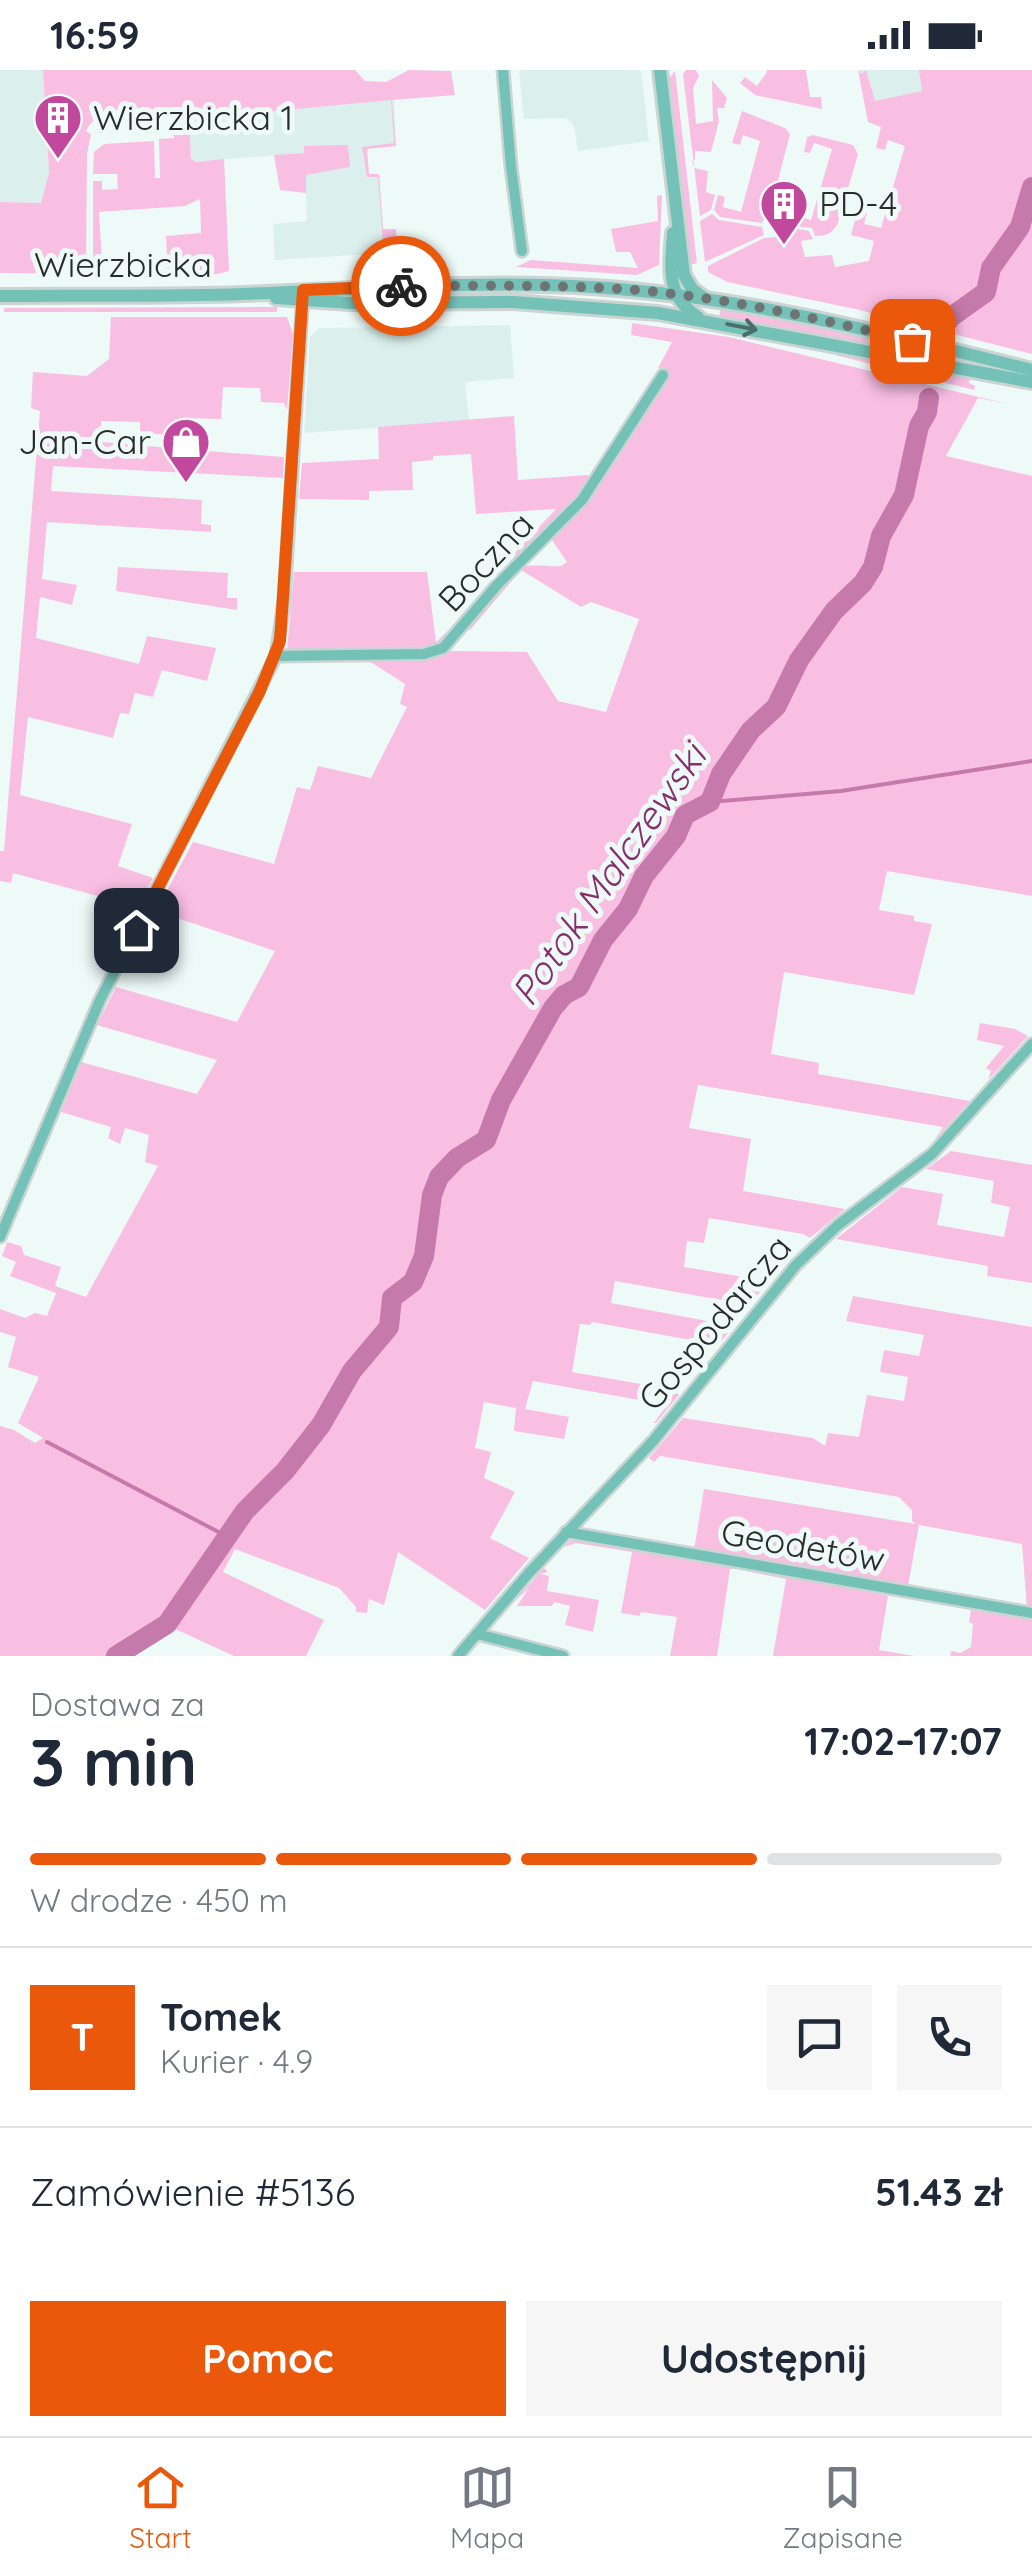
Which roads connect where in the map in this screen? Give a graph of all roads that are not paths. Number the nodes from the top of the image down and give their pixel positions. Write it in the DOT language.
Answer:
graph roads {
  1 [pos="504,70"];
  2 [pos="660,70"];
  3 [pos="675,196"];
  4 [pos="522,251"];
  5 [pos="670,275"];
  6 [pos="684,275"];
  7 [pos="649,292"];
  8 [pos="302,295"];
  9 [pos="676,295"];
  10 [pos="0,296"];
  11 [pos="709,300"];
  12 [pos="645,312"];
  13 [pos="705,320"];
  14 [pos="1032,370"];
  15 [pos="663,376"];
  16 [pos="1032,382"];
  17 [pos="276,656"];
  18 [pos="1032,1044"];
  19 [pos="0,1238"];
  20 [pos="566,1532"];
  21 [pos="1032,1613"];
  22 [pos="476,1634"];
  23 [pos="458,1656"];
  24 [pos="563,1656"];
  1 -- 4 [label="street"];
  2 -- 3 [label="street"];
  3 -- 5 [label="street"];
  3 -- 6 [label="street"];
  5 -- 7 [label="street"];
  5 -- 9 [label="street"];
  6 -- 9 [label="street"];
  6 -- 11 [label="street"];
  7 -- 8 [label="street, Wierzbicka"];
  7 -- 9 [label="street, Wierzbicka"];
  8 -- 10 [label="street, Wierzbicka"];
  8 -- 12 [label="street, Wierzbicka"];
  8 -- 17 [label="street"];
  9 -- 11 [label="street, Wierzbicka"];
  9 -- 12 [label="street"];
  9 -- 13 [label="street"];
  11 -- 14 [label="street, Wierzbicka"];
  12 -- 13 [label="street, Wierzbicka"];
  13 -- 16 [label="street, Wierzbicka, one-way"];
  15 -- 17 [label="street, Boczna"];
  17 -- 19 [label="street"];
  18 -- 20 [label="street, Gospodarcza"];
  20 -- 21 [label="street, Geodetów"];
  20 -- 22 [label="street, Gospodarcza"];
  22 -- 23 [label="street, Gospodarcza"];
  22 -- 24 [label="street"];
}
